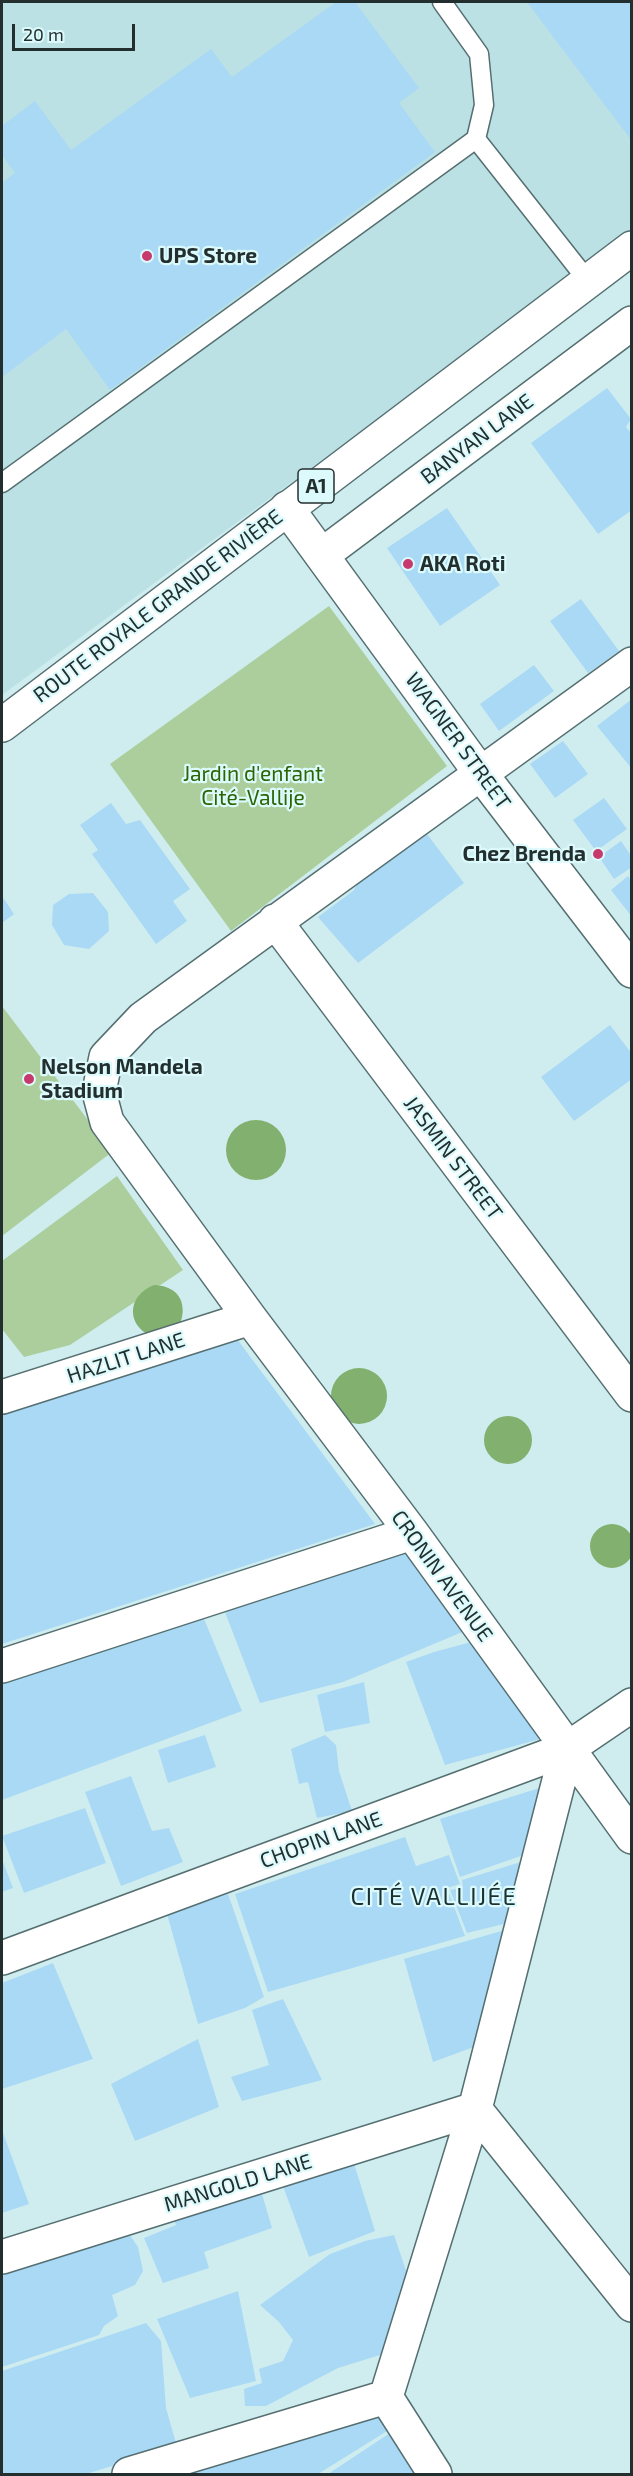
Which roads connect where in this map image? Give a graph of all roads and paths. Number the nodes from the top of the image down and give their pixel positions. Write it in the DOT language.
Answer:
graph roads {
  1 [pos="442,2"];
  2 [pos="476,139"];
  3 [pos="632,248"];
  4 [pos="588,281"];
  5 [pos="632,323"];
  6 [pos="2,483"];
  7 [pos="287,508"];
  8 [pos="322,555"];
  9 [pos="632,664"];
  10 [pos="2,725"];
  11 [pos="481,774"];
  12 [pos="275,921"];
  13 [pos="632,971"];
  14 [pos="250,1318"];
  15 [pos="632,1395"];
  16 [pos="2,1397"];
  17 [pos="412,1533"];
  18 [pos="2,1666"];
  19 [pos="632,1705"];
  20 [pos="567,1749"];
  21 [pos="632,1836"];
  22 [pos="2,1958"];
  23 [pos="475,2109"];
  24 [pos="2,2257"];
  25 [pos="632,2305"];
  26 [pos="386,2397"];
  27 [pos="129,2475"];
  28 [pos="435,2475"];
  1 -- 2 [label="lane"];
  2 -- 4 [label="lane"];
  2 -- 6 [label="lane"];
  3 -- 4 [label="street, ROUTE ROYALE GRANDE RIVIÈRE / A1"];
  4 -- 7 [label="street, ROUTE ROYALE GRANDE RIVIÈRE / A1"];
  5 -- 8 [label="street, BANYAN LANE"];
  7 -- 8 [label="street, WAGNER STREET"];
  7 -- 10 [label="street, ROUTE ROYALE GRANDE RIVIÈRE / A1"];
  8 -- 11 [label="street, WAGNER STREET"];
  9 -- 11 [label="street, CRONIN AVENUE"];
  11 -- 12 [label="street, CRONIN AVENUE"];
  11 -- 13 [label="street, WAGNER STREET"];
  12 -- 14 [label="street, CRONIN AVENUE"];
  12 -- 15 [label="street, JASMIN STREET"];
  14 -- 16 [label="street, HAZLIT LANE"];
  14 -- 17 [label="street, CRONIN AVENUE"];
  17 -- 18 [label="street"];
  17 -- 20 [label="street, CRONIN AVENUE"];
  19 -- 20 [label="street, CHOPIN LANE"];
  20 -- 21 [label="street, CRONIN AVENUE"];
  20 -- 22 [label="street, CHOPIN LANE"];
  20 -- 23 [label="street"];
  23 -- 24 [label="street, MANGOLD LANE"];
  23 -- 25 [label="street"];
  23 -- 26 [label="street"];
  26 -- 27 [label="street"];
  26 -- 28 [label="street"];
}
